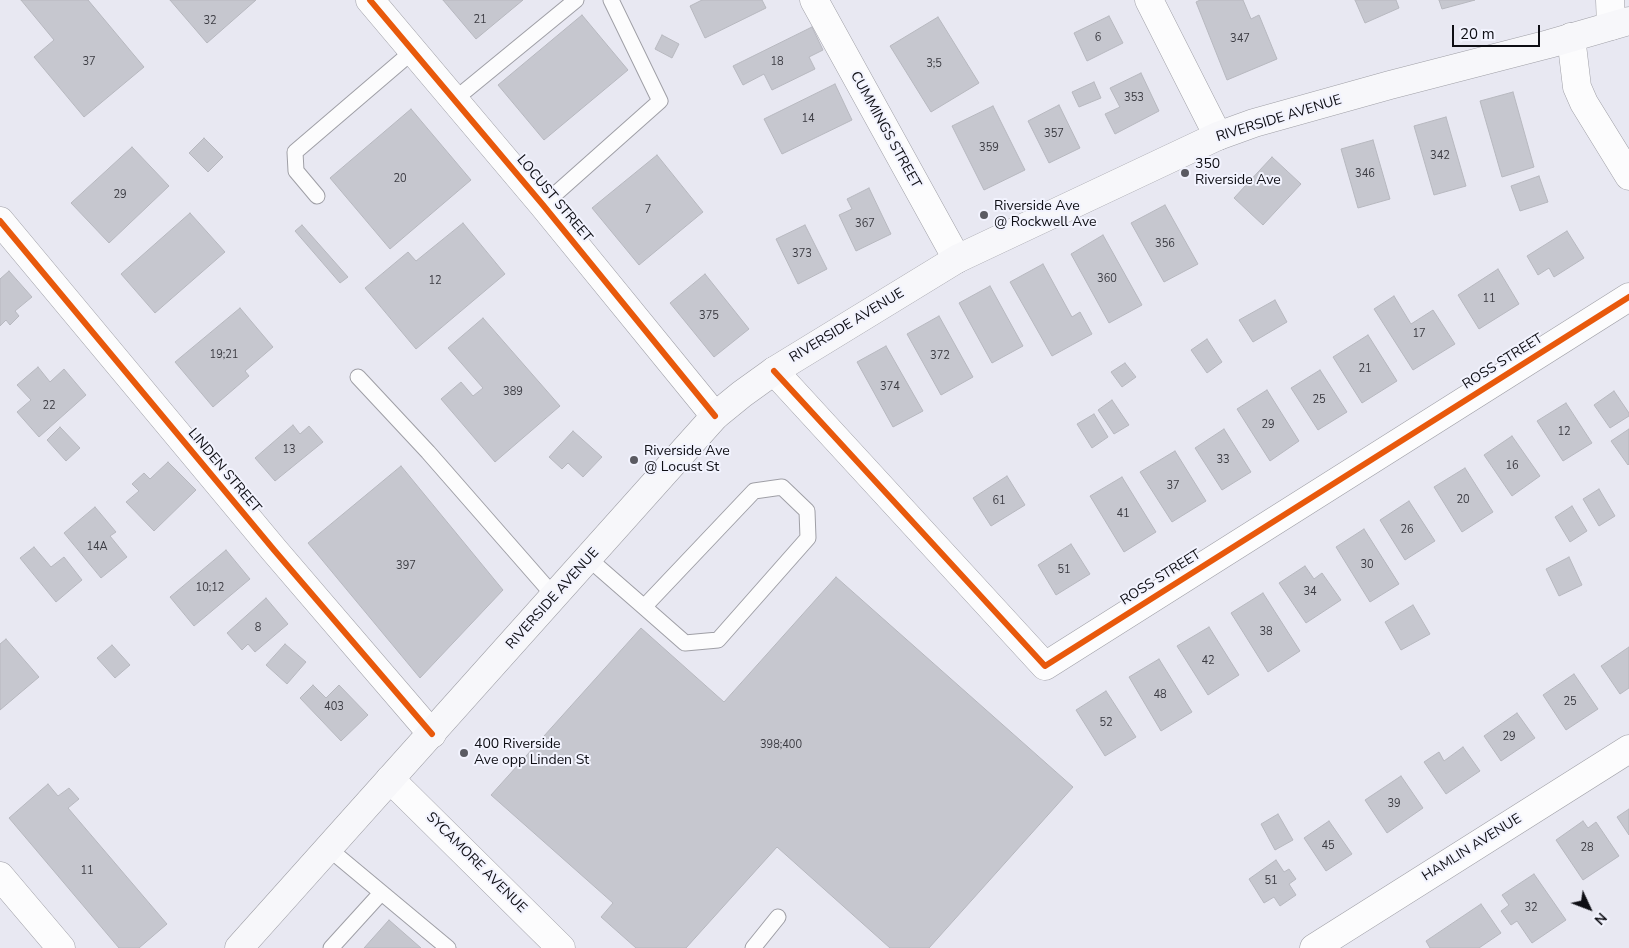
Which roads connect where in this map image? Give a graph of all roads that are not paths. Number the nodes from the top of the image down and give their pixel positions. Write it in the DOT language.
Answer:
graph roads {
  1 [pos="370,0"];
  2 [pos="576,0"];
  3 [pos="611,0"];
  4 [pos="814,0"];
  5 [pos="1149,0"];
  6 [pos="1617,16"];
  7 [pos="1571,37"];
  8 [pos="413,51"];
  9 [pos="454,100"];
  10 [pos="1218,136"];
  11 [pos="1629,176"];
  12 [pos="317,196"];
  13 [pos="543,205"];
  14 [pos="0,221"];
  15 [pos="957,259"];
  16 [pos="1629,297"];
  17 [pos="774,371"];
  18 [pos="358,377"];
  19 [pos="715,416"];
  20 [pos="589,559"];
  21 [pos="555,597"];
  22 [pos="644,607"];
  23 [pos="432,734"];
  24 [pos="1629,749"];
  25 [pos="390,779"];
  26 [pos="328,848"];
  27 [pos="0,876"];
  28 [pos="381,894"];
  29 [pos="778,917"];
  30 [pos="61,948"];
  31 [pos="240,948"];
  32 [pos="331,948"];
  33 [pos="448,948"];
  34 [pos="561,948"];
  35 [pos="753,948"];
  36 [pos="1314,948"];
  1 -- 8 [label="street, LOCUST STREET"];
  2 -- 9 [label="lane"];
  3 -- 13 [label="lane"];
  4 -- 15 [label="street, CUMMINGS STREET"];
  5 -- 10 [label="street"];
  6 -- 7 [label="main road, RIVERSIDE AVENUE"];
  7 -- 10 [label="main road, RIVERSIDE AVENUE"];
  7 -- 11 [label="street"];
  8 -- 9 [label="street, LOCUST STREET"];
  8 -- 12 [label="lane"];
  9 -- 13 [label="street, LOCUST STREET"];
  10 -- 15 [label="main road, RIVERSIDE AVENUE"];
  13 -- 19 [label="street, LOCUST STREET"];
  14 -- 23 [label="street, LINDEN STREET"];
  15 -- 17 [label="main road, RIVERSIDE AVENUE"];
  16 -- 17 [label="street, ROSS STREET"];
  17 -- 19 [label="main road, RIVERSIDE AVENUE"];
  18 -- 21 [label="lane"];
  19 -- 20 [label="main road, RIVERSIDE AVENUE"];
  20 -- 21 [label="main road, RIVERSIDE AVENUE"];
  20 -- 22 [label="lane"];
  21 -- 23 [label="main road, RIVERSIDE AVENUE"];
  22 -- 22 [label="lane"];
  23 -- 25 [label="main road, RIVERSIDE AVENUE"];
  24 -- 36 [label="street, HAMLIN AVENUE"];
  25 -- 26 [label="main road, RIVERSIDE AVENUE"];
  25 -- 34 [label="street, SYCAMORE AVENUE"];
  26 -- 28 [label="lane"];
  26 -- 31 [label="main road, RIVERSIDE AVENUE"];
  27 -- 30 [label="street"];
  28 -- 32 [label="lane"];
  28 -- 33 [label="lane"];
  29 -- 35 [label="lane"];
}
